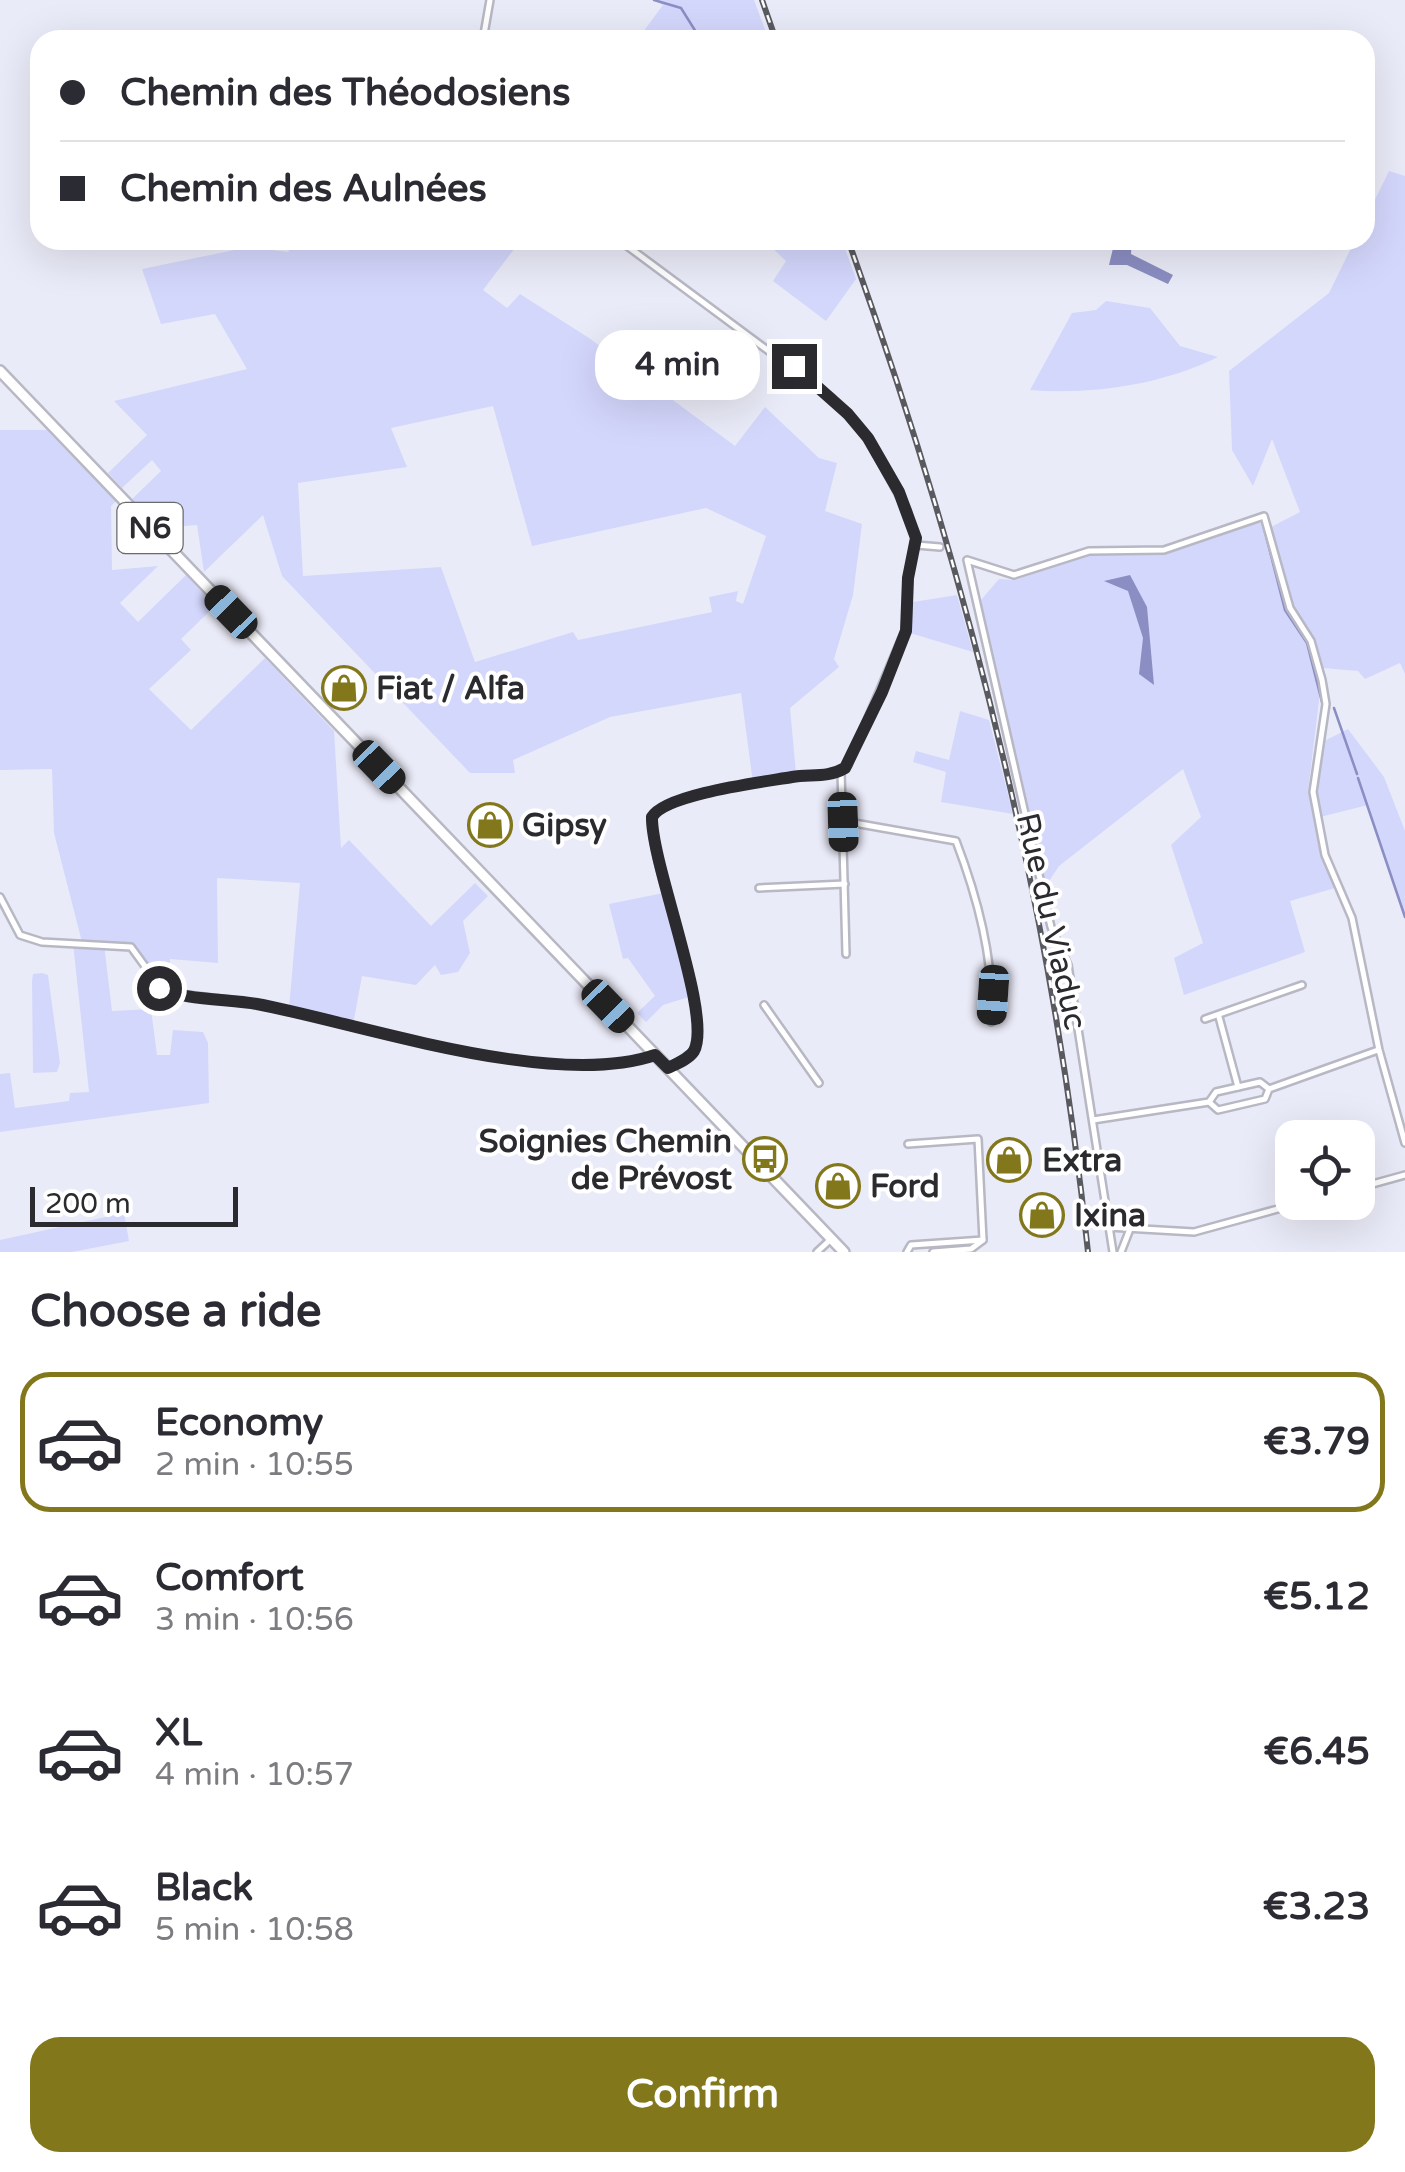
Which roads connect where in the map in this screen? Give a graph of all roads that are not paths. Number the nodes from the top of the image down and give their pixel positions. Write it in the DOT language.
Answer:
graph roads {
  1 [pos="490,0"];
  2 [pos="485,30"];
  3 [pos="634,250"];
  4 [pos="0,370"];
  5 [pos="916,545"];
  6 [pos="940,547"];
  7 [pos="841,770"];
  8 [pos="843,822"];
  9 [pos="845,884"];
  10 [pos="759,888"];
  11 [pos="0,897"];
  12 [pos="846,954"];
  13 [pos="1302,985"];
  14 [pos="764,1005"];
  15 [pos="1219,1016"];
  16 [pos="1205,1020"];
  17 [pos="991,1022"];
  18 [pos="1379,1050"];
  19 [pos="655,1055"];
  20 [pos="668,1068"];
  21 [pos="818,1083"];
  22 [pos="1238,1087"];
  23 [pos="1268,1088"];
  24 [pos="1209,1102"];
  25 [pos="1094,1120"];
  26 [pos="1405,1143"];
  27 [pos="908,1144"];
  28 [pos="1405,1175"];
  29 [pos="1375,1183"];
  30 [pos="1275,1210"];
  31 [pos="1108,1227"];
  32 [pos="1130,1229"];
  33 [pos="831,1239"];
  34 [pos="983,1240"];
  35 [pos="817,1252"];
  36 [pos="844,1252"];
  37 [pos="907,1252"];
  38 [pos="933,1252"];
  39 [pos="1113,1252"];
  40 [pos="1122,1252"];
  1 -- 2 [label="street"];
  3 -- 5 [label="street"];
  4 -- 19 [label="main road, N6"];
  5 -- 6 [label="street"];
  5 -- 7 [label="street"];
  7 -- 8 [label="street"];
  7 -- 20 [label="street"];
  8 -- 9 [label="street"];
  8 -- 17 [label="street"];
  9 -- 10 [label="street"];
  9 -- 12 [label="street"];
  11 -- 19 [label="street"];
  13 -- 15 [label="street"];
  14 -- 21 [label="street"];
  15 -- 16 [label="street"];
  15 -- 22 [label="street"];
  18 -- 23 [label="street"];
  18 -- 25 [label="street, Rue du Viaduc"];
  18 -- 26 [label="street"];
  19 -- 20 [label="main road, N6"];
  20 -- 33 [label="main road, N6"];
  22 -- 23 [label="street"];
  22 -- 24 [label="street"];
  23 -- 24 [label="street"];
  24 -- 25 [label="street"];
  25 -- 31 [label="street, Rue du Viaduc"];
  27 -- 34 [label="street"];
  28 -- 29 [label="street"];
  30 -- 32 [label="street"];
  31 -- 32 [label="street"];
  31 -- 39 [label="street, Rue du Viaduc"];
  32 -- 40 [label="street"];
  33 -- 35 [label="street"];
  33 -- 36 [label="main road, N6"];
  34 -- 37 [label="street"];
  34 -- 38 [label="street"];
}
